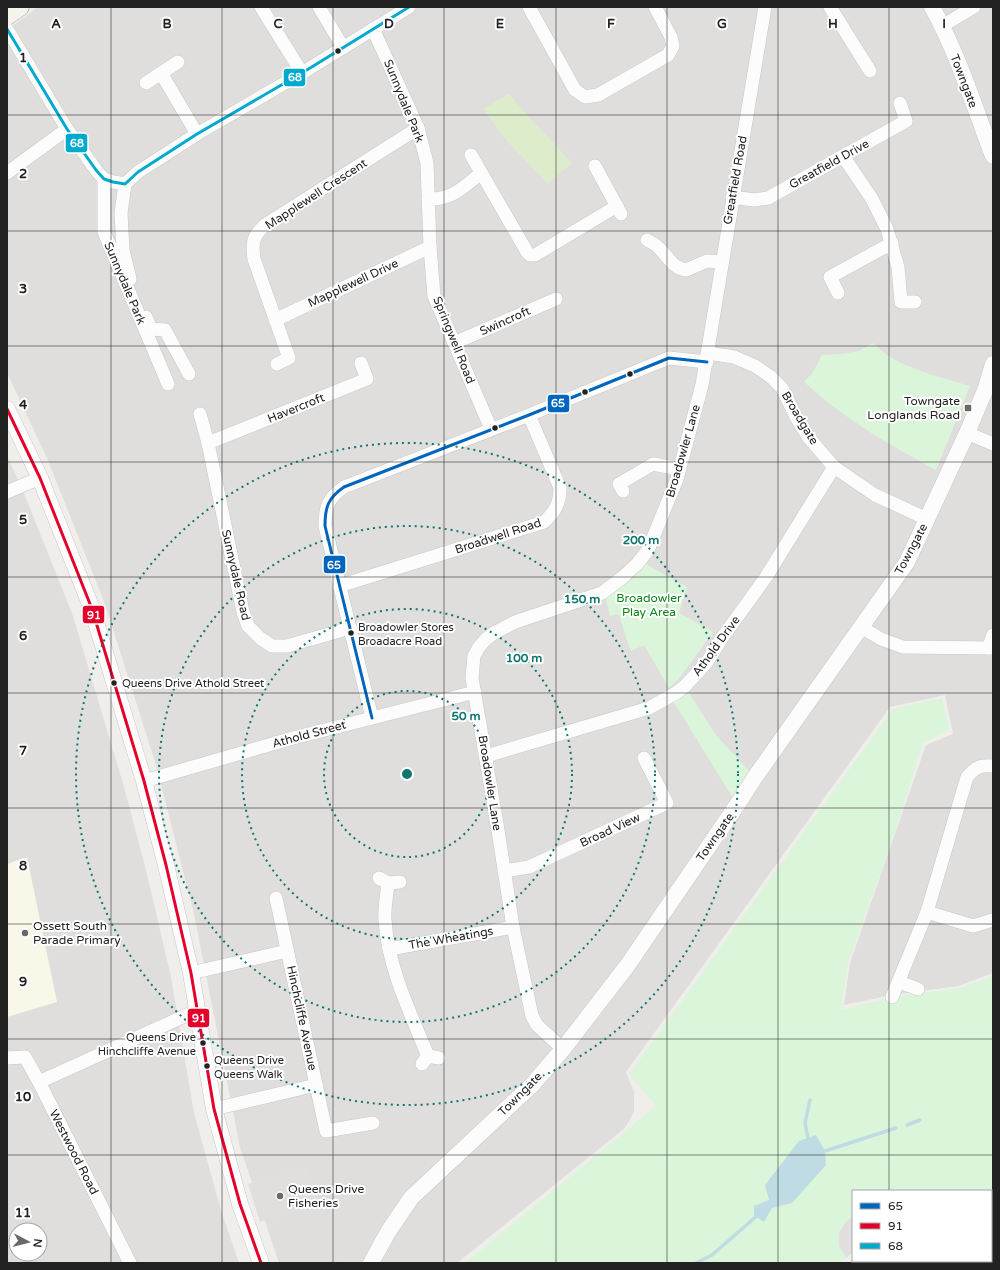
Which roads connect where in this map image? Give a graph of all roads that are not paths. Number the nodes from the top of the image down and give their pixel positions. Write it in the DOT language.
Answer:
graph roads {
  1 [pos="20,7"];
  2 [pos="261,7"];
  3 [pos="319,7"];
  4 [pos="409,7"];
  5 [pos="529,7"];
  6 [pos="655,7"];
  7 [pos="765,7"];
  8 [pos="830,7"];
  9 [pos="932,7"];
  10 [pos="974,7"];
  11 [pos="7,16"];
  12 [pos="942,26"];
  13 [pos="7,29"];
  14 [pos="373,29"];
  15 [pos="343,47"];
  16 [pos="178,62"];
  17 [pos="870,71"];
  18 [pos="161,73"];
  19 [pos="302,73"];
  20 [pos="146,83"];
  21 [pos="900,103"];
  22 [pos="418,128"];
  23 [pos="67,129"];
  24 [pos="197,134"];
  25 [pos="471,155"];
  26 [pos="843,156"];
  27 [pos="993,156"];
  28 [pos="595,166"];
  29 [pos="7,173"];
  30 [pos="481,173"];
  31 [pos="104,179"];
  32 [pos="125,184"];
  33 [pos="732,197"];
  34 [pos="428,200"];
  35 [pos="647,240"];
  36 [pos="892,243"];
  37 [pos="430,247"];
  38 [pos="722,262"];
  39 [pos="838,293"];
  40 [pos="556,299"];
  41 [pos="915,302"];
  42 [pos="275,320"];
  43 [pos="454,343"];
  44 [pos="708,357"];
  45 [pos="361,363"];
  46 [pos="277,364"];
  47 [pos="993,364"];
  48 [pos="189,374"];
  49 [pos="168,384"];
  50 [pos="7,409"];
  51 [pos="200,414"];
  52 [pos="529,415"];
  53 [pos="491,429"];
  54 [pos="967,433"];
  55 [pos="208,443"];
  56 [pos="993,444"];
  57 [pos="834,467"];
  58 [pos="680,468"];
  59 [pos="40,478"];
  60 [pos="623,491"];
  61 [pos="7,492"];
  62 [pos="927,518"];
  63 [pos="339,586"];
  64 [pos="861,627"];
  65 [pos="350,628"];
  66 [pos="993,635"];
  67 [pos="991,648"];
  68 [pos="475,692"];
  69 [pos="372,718"];
  70 [pos="486,756"];
  71 [pos="644,758"];
  72 [pos="993,766"];
  73 [pos="144,781"];
  74 [pos="504,872"];
  75 [pos="389,881"];
  76 [pos="276,898"];
  77 [pos="927,912"];
  78 [pos="993,920"];
  79 [pos="513,927"];
  80 [pos="389,949"];
  81 [pos="287,951"];
  82 [pos="191,973"];
  83 [pos="899,982"];
  84 [pos="918,989"];
  85 [pos="892,997"];
  86 [pos="198,1010"];
  87 [pos="563,1049"];
  88 [pos="7,1058"];
  89 [pos="430,1059"];
  90 [pos="39,1082"];
  91 [pos="316,1085"];
  92 [pos="214,1109"];
  93 [pos="373,1123"];
  94 [pos="130,1263"];
  95 [pos="261,1263"];
  96 [pos="371,1263"];
  1 -- 11 [label="main road"];
  2 -- 19 [label="street"];
  3 -- 15 [label="street"];
  4 -- 14 [label="street"];
  5 -- 6 [label="street"];
  7 -- 33 [label="street, Greatfield Road"];
  8 -- 17 [label="street"];
  9 -- 12 [label="street, Towngate"];
  10 -- 12 [label="street"];
  12 -- 27 [label="street, Towngate"];
  13 -- 23 [label="street"];
  14 -- 15 [label="street"];
  14 -- 22 [label="street, Sunnydale Park"];
  15 -- 19 [label="street"];
  16 -- 18 [label="street"];
  18 -- 20 [label="street"];
  18 -- 24 [label="street"];
  19 -- 24 [label="street"];
  21 -- 26 [label="street, Greatfield Drive"];
  22 -- 34 [label="street, Sunnydale Park"];
  22 -- 42 [label="street, Mapplewell Crescent"];
  23 -- 29 [label="street"];
  23 -- 31 [label="street"];
  24 -- 32 [label="street"];
  25 -- 30 [label="street"];
  26 -- 33 [label="street, Greatfield Drive"];
  26 -- 36 [label="street"];
  28 -- 30 [label="street"];
  30 -- 34 [label="street"];
  31 -- 32 [label="street"];
  31 -- 49 [label="street, Sunnydale Park"];
  32 -- 48 [label="street, Sunnydale Park"];
  33 -- 38 [label="street, Greatfield Road"];
  34 -- 37 [label="street, Sunnydale Park"];
  35 -- 38 [label="street"];
  36 -- 39 [label="street"];
  36 -- 41 [label="street"];
  37 -- 42 [label="street, Mapplewell Drive"];
  37 -- 43 [label="street, Springwell Road"];
  38 -- 44 [label="street, Greatfield Road"];
  40 -- 43 [label="street, Swincroft"];
  42 -- 46 [label="street, Mapplewell Crescent"];
  43 -- 53 [label="street, Springwell Road"];
  44 -- 52 [label="street, Broadgate"];
  44 -- 57 [label="street, Broadgate"];
  44 -- 58 [label="street, Broadowler Lane"];
  45 -- 55 [label="street, Havercroft"];
  47 -- 54 [label="street, Towngate"];
  50 -- 59 [label="street"];
  51 -- 55 [label="street, Sunnydale Road"];
  52 -- 53 [label="street, Broadgate"];
  52 -- 63 [label="street, Broadwell Road"];
  53 -- 63 [label="street, Broadgate"];
  54 -- 56 [label="street"];
  54 -- 62 [label="street, Towngate"];
  55 -- 65 [label="street, Sunnydale Road"];
  57 -- 62 [label="street, Broadgate"];
  57 -- 70 [label="street, Athold Drive"];
  58 -- 60 [label="street"];
  58 -- 68 [label="street, Broadowler Lane"];
  59 -- 61 [label="street"];
  59 -- 73 [label="street"];
  62 -- 64 [label="street, Towngate"];
  63 -- 65 [label="street, Broadgate"];
  64 -- 67 [label="street"];
  64 -- 87 [label="street, Towngate"];
  65 -- 69 [label="street, Broadgate"];
  66 -- 67 [label="street"];
  68 -- 69 [label="street, Athold Street"];
  68 -- 70 [label="street, Broadowler Lane"];
  69 -- 73 [label="street, Athold Street"];
  70 -- 74 [label="street, Broadowler Lane"];
  71 -- 74 [label="street, Broad View"];
  72 -- 77 [label="street"];
  73 -- 82 [label="street"];
  74 -- 79 [label="street, Broadowler Lane"];
  75 -- 80 [label="street"];
  76 -- 81 [label="street, Hinchcliffe Avenue"];
  77 -- 78 [label="street"];
  77 -- 83 [label="street"];
  79 -- 80 [label="street, The Wheatings"];
  79 -- 87 [label="street, Broadowler Lane"];
  80 -- 89 [label="street"];
  81 -- 82 [label="street, Hinchcliffe Avenue"];
  81 -- 91 [label="street, Hinchcliffe Avenue"];
  82 -- 86 [label="street"];
  83 -- 84 [label="street"];
  83 -- 85 [label="street"];
  86 -- 90 [label="street"];
  86 -- 92 [label="street"];
  87 -- 96 [label="street, Towngate"];
  88 -- 90 [label="street, Westwood Road"];
  90 -- 94 [label="street, Westwood Road"];
  91 -- 92 [label="street, Hinchcliffe Avenue"];
  91 -- 93 [label="street, Hinchcliffe Avenue"];
  92 -- 95 [label="street"];
}
